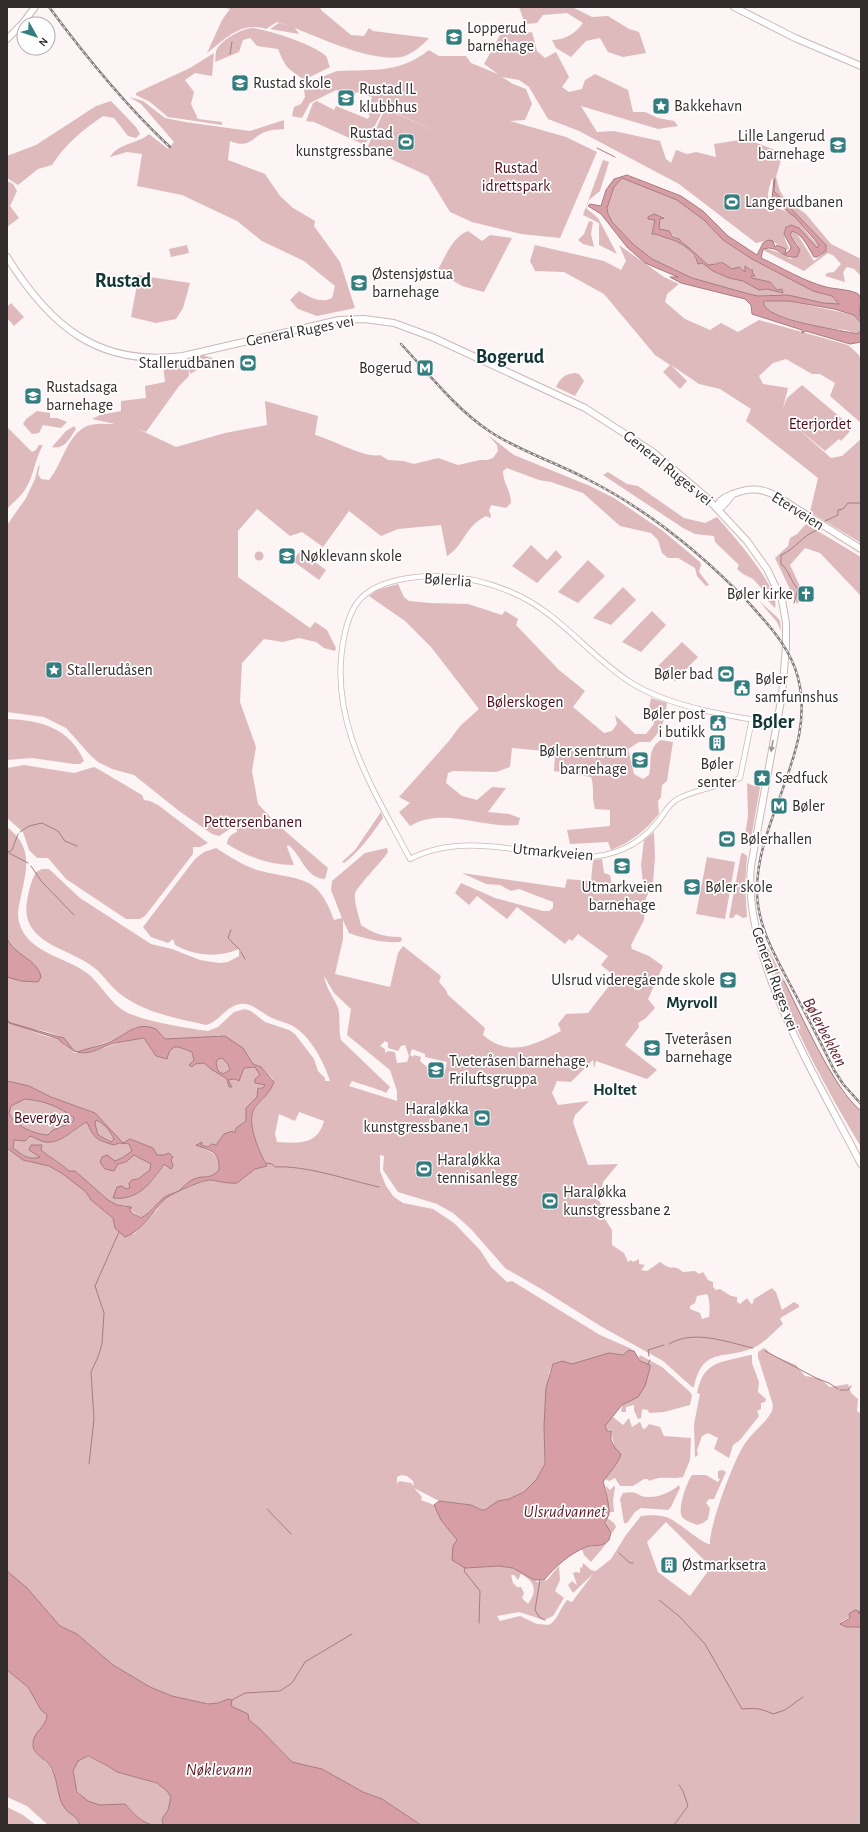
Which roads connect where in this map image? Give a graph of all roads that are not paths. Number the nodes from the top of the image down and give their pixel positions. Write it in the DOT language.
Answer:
graph roads {
  1 [pos="34,7"];
  2 [pos="734,7"];
  3 [pos="7,39"];
  4 [pos="861,66"];
  5 [pos="7,257"];
  6 [pos="717,508"];
  7 [pos="861,549"];
  8 [pos="752,719"];
  9 [pos="779,724"];
  10 [pos="410,859"];
  11 [pos="861,1164"];
  1 -- 3 [label="main road"];
  2 -- 4 [label="main road"];
  5 -- 6 [label="main road, General Ruges vei"];
  6 -- 7 [label="main road, Eterveien"];
  6 -- 9 [label="main road, General Ruges vei"];
  8 -- 9 [label="street, Bølerlia"];
  8 -- 10 [label="street, Utmarkveien"];
  8 -- 10 [label="street, Bølerlia"];
  9 -- 11 [label="main road, General Ruges vei, one-way"];
}
